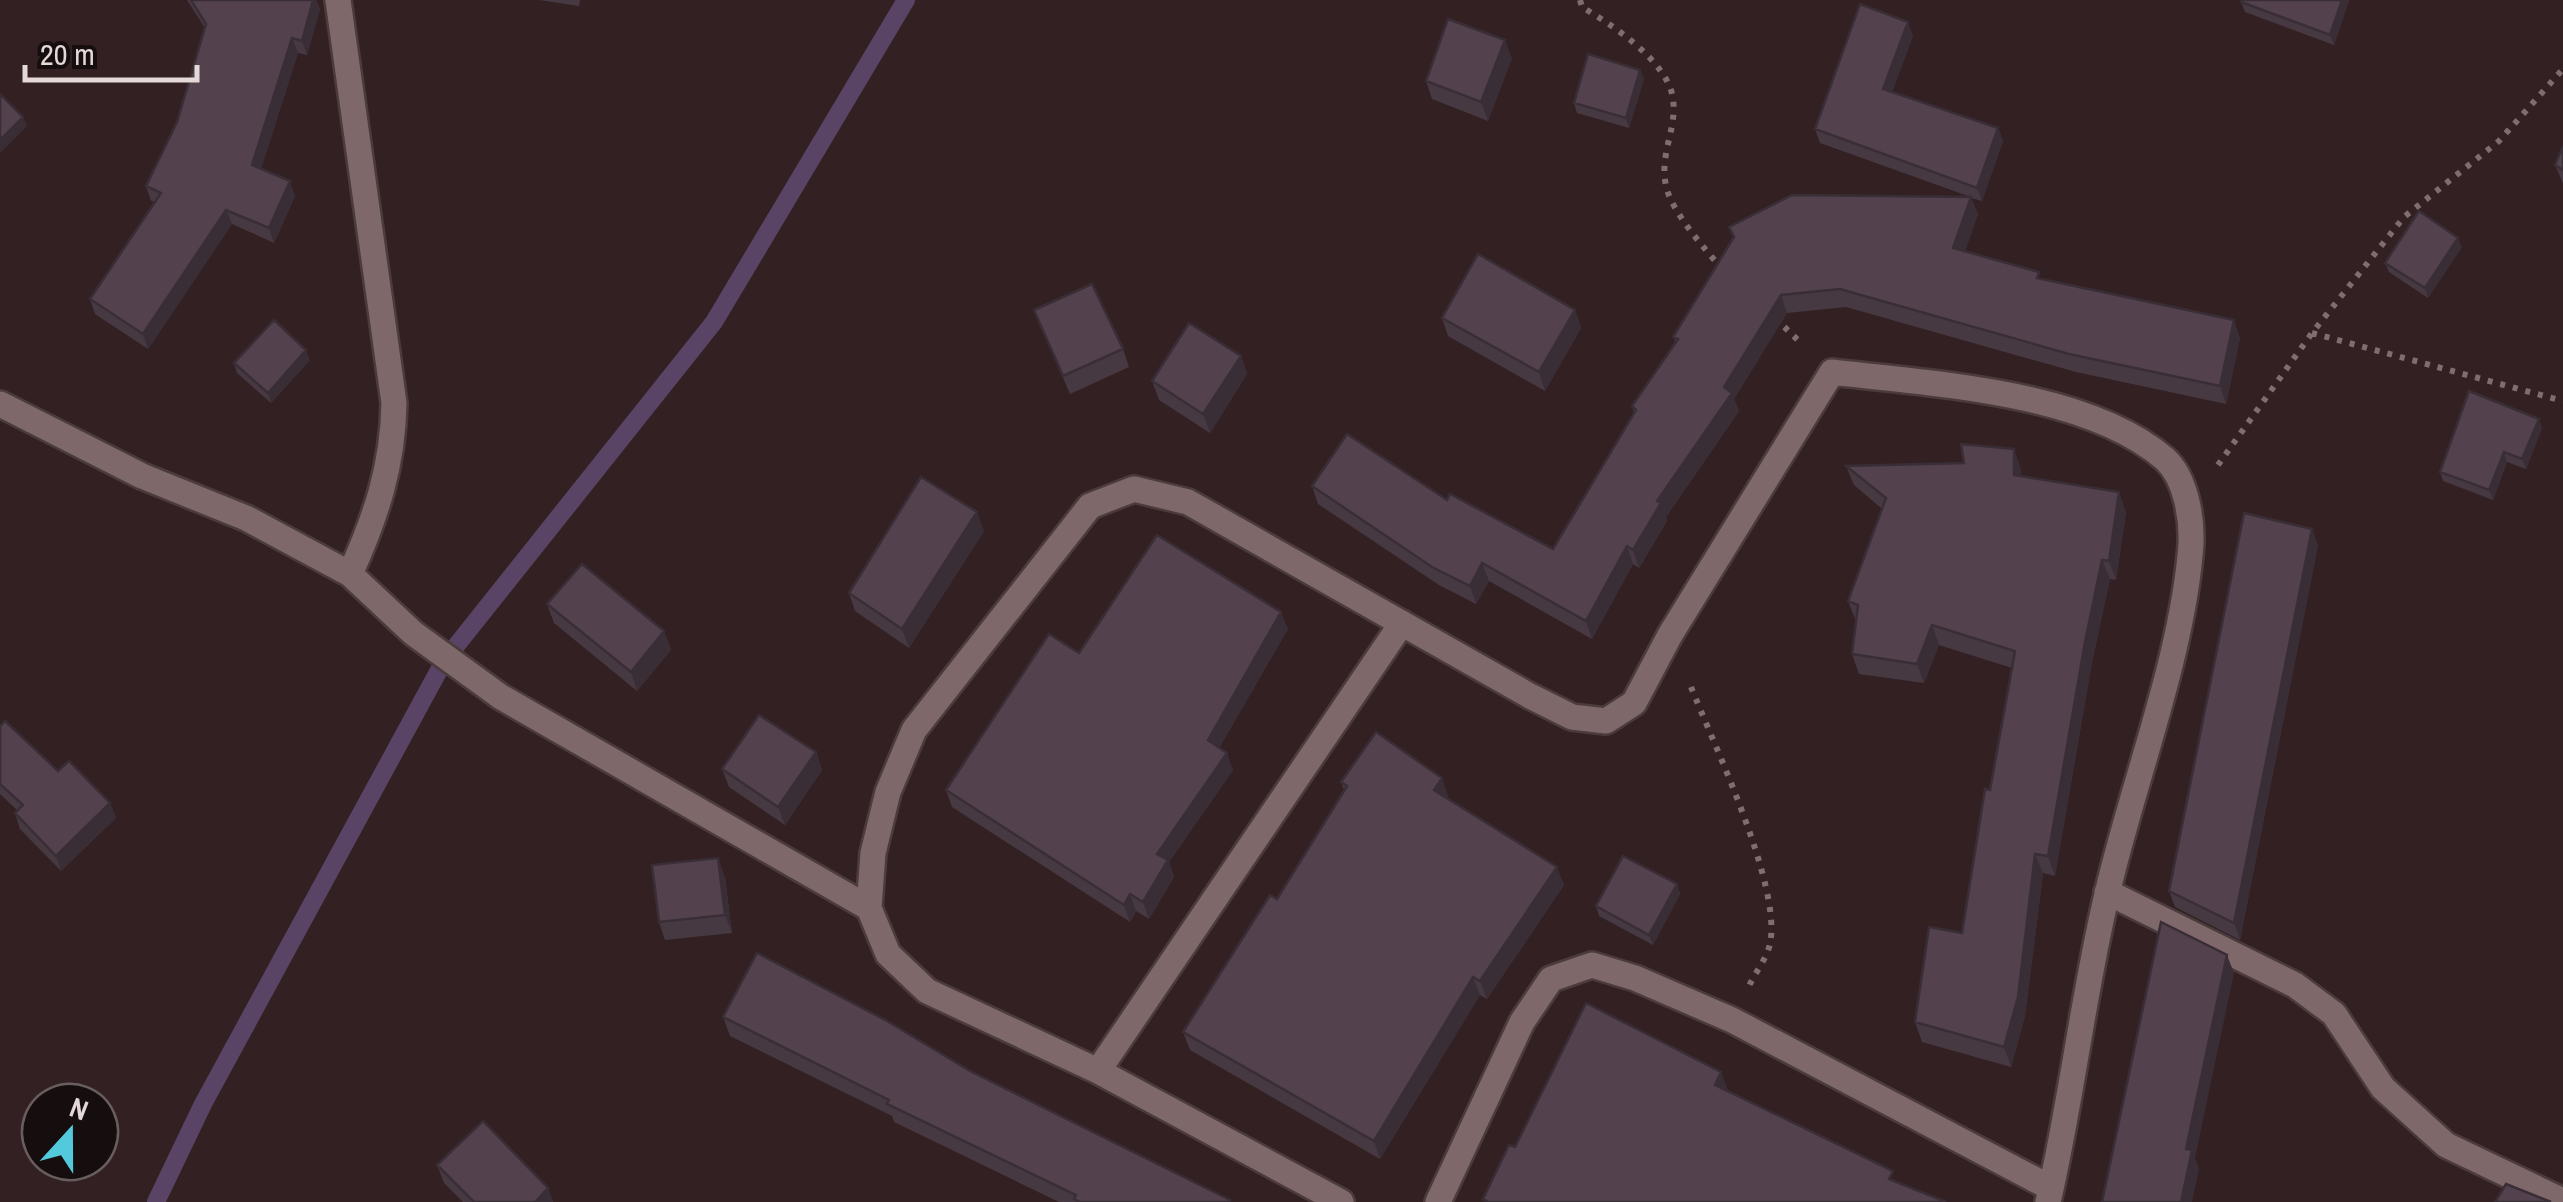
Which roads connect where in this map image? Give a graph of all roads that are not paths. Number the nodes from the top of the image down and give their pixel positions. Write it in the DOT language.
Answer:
graph roads {
  1 [pos="338,0"];
  2 [pos="0,404"];
  3 [pos="350,574"];
  4 [pos="1402,623"];
  5 [pos="2107,892"];
  6 [pos="869,908"];
  7 [pos="1098,1071"];
  8 [pos="2049,1195"];
  9 [pos="2563,1201"];
  10 [pos="1341,1202"];
  11 [pos="1438,1202"];
  1 -- 3 [label="street"];
  2 -- 3 [label="street"];
  3 -- 6 [label="street"];
  4 -- 5 [label="street"];
  4 -- 6 [label="street"];
  4 -- 7 [label="street"];
  5 -- 8 [label="street"];
  5 -- 9 [label="street"];
  6 -- 7 [label="street"];
  7 -- 10 [label="street"];
  8 -- 11 [label="street"];
}
